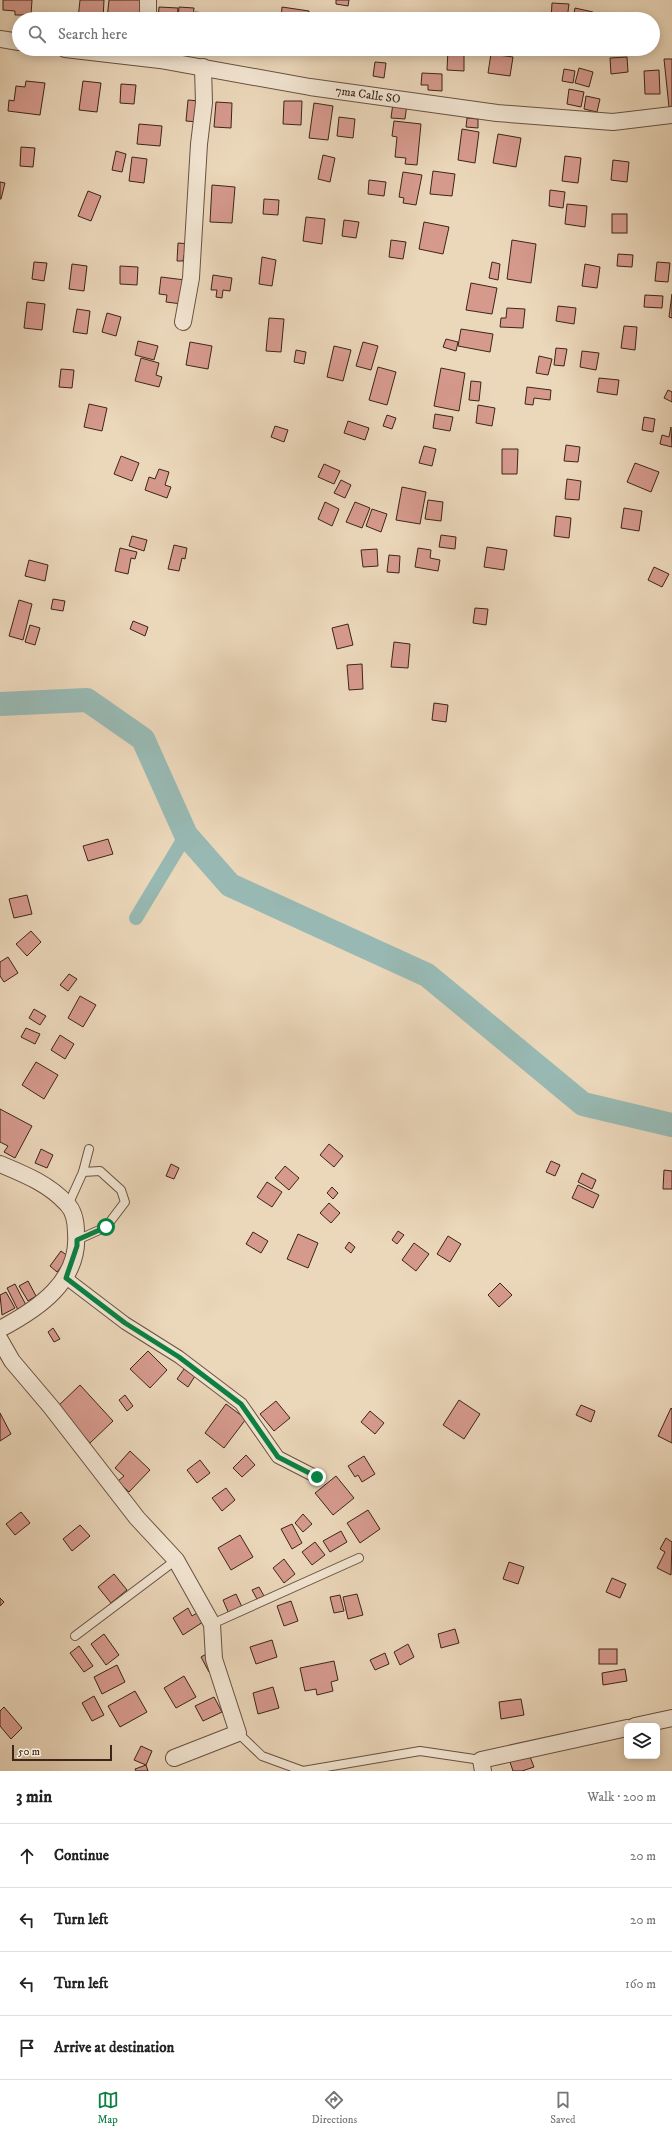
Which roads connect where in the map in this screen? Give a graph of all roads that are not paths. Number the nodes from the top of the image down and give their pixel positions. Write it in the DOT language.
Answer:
graph roads {
  1 [pos="148,0"];
  2 [pos="148,12"];
  3 [pos="0,39"];
  4 [pos="12,41"];
  5 [pos="163,56"];
  6 [pos="203,67"];
  7 [pos="672,115"];
  8 [pos="183,322"];
  9 [pos="89,1149"];
  10 [pos="0,1164"];
  11 [pos="83,1172"];
  12 [pos="68,1205"];
  13 [pos="77,1240"];
  14 [pos="66,1278"];
  15 [pos="0,1329"];
  16 [pos="0,1340"];
  17 [pos="317,1477"];
  18 [pos="359,1558"];
  19 [pos="176,1560"];
  20 [pos="212,1624"];
  21 [pos="75,1636"];
  22 [pos="672,1718"];
  23 [pos="649,1723"];
  24 [pos="624,1729"];
  25 [pos="238,1733"];
  26 [pos="174,1758"];
  27 [pos="482,1765"];
  1 -- 2 [label="street"];
  3 -- 4 [label="street"];
  5 -- 6 [label="street, 7ma Calle SO"];
  6 -- 7 [label="street, 7ma Calle SO"];
  6 -- 8 [label="street"];
  9 -- 11 [label="lane"];
  10 -- 12 [label="street"];
  11 -- 12 [label="lane"];
  11 -- 13 [label="lane"];
  12 -- 13 [label="street"];
  13 -- 14 [label="street"];
  14 -- 15 [label="street"];
  14 -- 17 [label="street"];
  16 -- 19 [label="street"];
  18 -- 20 [label="lane"];
  19 -- 20 [label="street"];
  19 -- 21 [label="lane"];
  20 -- 25 [label="street"];
  22 -- 23 [label="street"];
  24 -- 27 [label="street"];
  25 -- 26 [label="street"];
  25 -- 27 [label="lane"];
}
